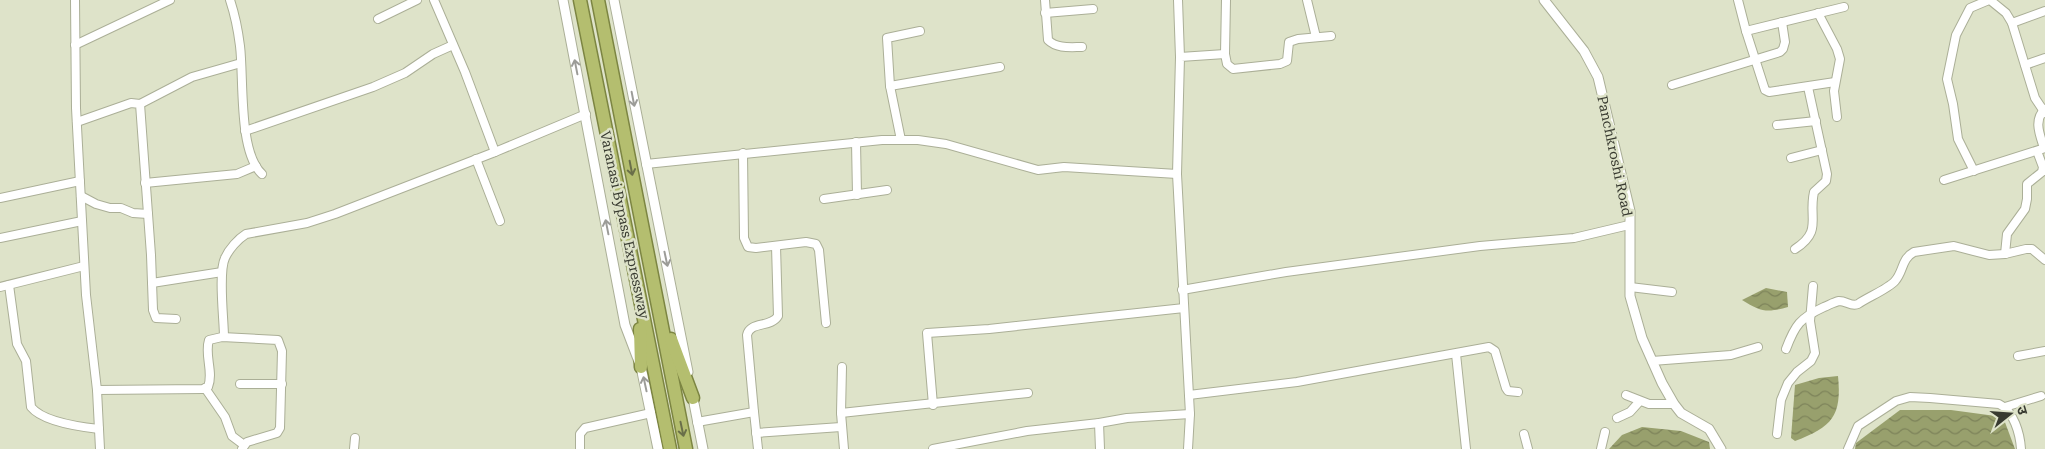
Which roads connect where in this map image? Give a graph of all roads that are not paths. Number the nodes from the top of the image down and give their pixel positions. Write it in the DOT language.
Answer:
graph roads {
  1 [pos="75,0"];
  2 [pos="170,0"];
  3 [pos="230,0"];
  4 [pos="417,0"];
  5 [pos="434,0"];
  6 [pos="563,0"];
  7 [pos="580,0"];
  8 [pos="598,0"];
  9 [pos="614,0"];
  10 [pos="1045,0"];
  11 [pos="1178,0"];
  12 [pos="1226,0"];
  13 [pos="1307,0"];
  14 [pos="1544,0"];
  15 [pos="1738,0"];
  16 [pos="1990,0"];
  17 [pos="1844,7"];
  18 [pos="1093,9"];
  19 [pos="2045,11"];
  20 [pos="1045,13"];
  21 [pos="1818,13"];
  22 [pos="378,19"];
  23 [pos="1782,22"];
  24 [pos="2012,23"];
  25 [pos="920,31"];
  26 [pos="1746,31"];
  27 [pos="1330,36"];
  28 [pos="1316,37"];
  29 [pos="75,45"];
  30 [pos="453,45"];
  31 [pos="1082,47"];
  32 [pos="1226,54"];
  33 [pos="1180,57"];
  34 [pos="2045,58"];
  35 [pos="1755,60"];
  36 [pos="241,63"];
  37 [pos="2025,65"];
  38 [pos="1000,67"];
  39 [pos="1835,82"];
  40 [pos="1672,84"];
  41 [pos="890,86"];
  42 [pos="1808,87"];
  43 [pos="140,104"];
  44 [pos="2044,111"];
  45 [pos="586,114"];
  46 [pos="1837,117"];
  47 [pos="1816,121"];
  48 [pos="77,122"];
  49 [pos="1777,125"];
  50 [pos="245,132"];
  51 [pos="901,140"];
  52 [pos="856,142"];
  53 [pos="2042,149"];
  54 [pos="1822,150"];
  55 [pos="495,152"];
  56 [pos="743,153"];
  57 [pos="476,158"];
  58 [pos="1791,158"];
  59 [pos="646,164"];
  60 [pos="256,166"];
  61 [pos="1974,171"];
  62 [pos="262,174"];
  63 [pos="1177,174"];
  64 [pos="1944,180"];
  65 [pos="80,181"];
  66 [pos="145,183"];
  67 [pos="888,190"];
  68 [pos="857,195"];
  69 [pos="80,196"];
  70 [pos="0,198"];
  71 [pos="824,199"];
  72 [pos="148,214"];
  73 [pos="82,221"];
  74 [pos="500,221"];
  75 [pos="1629,225"];
  76 [pos="0,238"];
  77 [pos="776,246"];
  78 [pos="1795,249"];
  79 [pos="2005,254"];
  80 [pos="2045,260"];
  81 [pos="84,266"];
  82 [pos="222,272"];
  83 [pos="152,283"];
  84 [pos="654,284"];
  85 [pos="10,285"];
  86 [pos="1814,286"];
  87 [pos="0,287"];
  88 [pos="1630,287"];
  89 [pos="1182,290"];
  90 [pos="1672,292"];
  91 [pos="639,296"];
  92 [pos="1184,308"];
  93 [pos="1811,313"];
  94 [pos="176,319"];
  95 [pos="826,322"];
  96 [pos="224,338"];
  97 [pos="1758,347"];
  98 [pos="1786,349"];
  99 [pos="2045,350"];
  100 [pos="1456,354"];
  101 [pos="2018,356"];
  102 [pos="1652,361"];
  103 [pos="641,367"];
  104 [pos="842,367"];
  105 [pos="240,384"];
  106 [pos="282,384"];
  107 [pos="205,388"];
  108 [pos="97,390"];
  109 [pos="1518,392"];
  110 [pos="1028,393"];
  111 [pos="1626,394"];
  112 [pos="1189,395"];
  113 [pos="2042,396"];
  114 [pos="693,398"];
  115 [pos="1639,402"];
  116 [pos="933,404"];
  117 [pos="1674,404"];
  118 [pos="2005,407"];
  119 [pos="656,411"];
  120 [pos="754,412"];
  121 [pos="841,413"];
  122 [pos="1190,414"];
  123 [pos="1617,418"];
  124 [pos="697,422"];
  125 [pos="1099,424"];
  126 [pos="841,427"];
  127 [pos="99,429"];
  128 [pos="1605,432"];
  129 [pos="756,433"];
  130 [pos="1524,434"];
  131 [pos="1777,434"];
  132 [pos="355,438"];
  133 [pos="243,447"];
  134 [pos="100,449"];
  135 [pos="354,449"];
  136 [pos="580,449"];
  137 [pos="658,449"];
  138 [pos="670,449"];
  139 [pos="686,449"];
  140 [pos="703,449"];
  141 [pos="758,449"];
  142 [pos="844,449"];
  143 [pos="936,449"];
  144 [pos="1100,449"];
  145 [pos="1188,449"];
  146 [pos="1466,449"];
  147 [pos="1528,449"];
  148 [pos="1601,449"];
  149 [pos="1721,449"];
  150 [pos="1848,449"];
  151 [pos="2021,449"];
  1 -- 29 [label="street"];
  2 -- 29 [label="street"];
  3 -- 36 [label="street"];
  4 -- 22 [label="street"];
  5 -- 30 [label="street"];
  45 -- 6 [label="street, one-way"];
  7 -- 91 [label="highway, Varanasi Bypass Expressway"];
  8 -- 84 [label="highway, Varanasi Bypass Expressway, one-way"];
  9 -- 59 [label="street, one-way"];
  10 -- 20 [label="street"];
  11 -- 33 [label="street"];
  12 -- 32 [label="street"];
  13 -- 28 [label="street"];
  14 -- 75 [label="street, Panchkroshi Road"];
  15 -- 26 [label="street"];
  16 -- 24 [label="street"];
  16 -- 61 [label="street"];
  17 -- 21 [label="street"];
  18 -- 20 [label="street"];
  19 -- 24 [label="street"];
  20 -- 31 [label="street"];
  21 -- 23 [label="street"];
  21 -- 39 [label="street"];
  23 -- 26 [label="street"];
  23 -- 35 [label="street"];
  24 -- 37 [label="street"];
  25 -- 41 [label="street"];
  26 -- 35 [label="street"];
  27 -- 28 [label="street"];
  28 -- 32 [label="street"];
  29 -- 48 [label="street"];
  30 -- 50 [label="street"];
  30 -- 55 [label="street"];
  32 -- 33 [label="street"];
  33 -- 63 [label="street"];
  34 -- 37 [label="street"];
  35 -- 40 [label="street"];
  35 -- 42 [label="street"];
  36 -- 43 [label="street"];
  36 -- 50 [label="street"];
  37 -- 44 [label="street"];
  38 -- 41 [label="street"];
  39 -- 42 [label="street"];
  39 -- 46 [label="street"];
  41 -- 51 [label="street"];
  42 -- 47 [label="street"];
  43 -- 48 [label="street"];
  43 -- 66 [label="street"];
  44 -- 53 [label="street"];
  45 -- 55 [label="street"];
  103 -- 45 [label="street, one-way"];
  47 -- 49 [label="street"];
  47 -- 54 [label="street"];
  48 -- 65 [label="street"];
  50 -- 60 [label="street"];
  51 -- 52 [label="street"];
  51 -- 63 [label="street"];
  52 -- 56 [label="street"];
  52 -- 68 [label="street"];
  53 -- 61 [label="street"];
  53 -- 79 [label="street"];
  54 -- 58 [label="street"];
  54 -- 78 [label="street"];
  55 -- 57 [label="street"];
  56 -- 59 [label="street"];
  56 -- 77 [label="street"];
  57 -- 74 [label="street"];
  57 -- 82 [label="street"];
  59 -- 114 [label="street, one-way"];
  60 -- 62 [label="street"];
  60 -- 66 [label="street"];
  61 -- 64 [label="street"];
  63 -- 89 [label="street"];
  65 -- 69 [label="street"];
  65 -- 70 [label="street"];
  66 -- 72 [label="street"];
  67 -- 68 [label="street"];
  68 -- 71 [label="street"];
  69 -- 72 [label="street"];
  69 -- 73 [label="street"];
  72 -- 83 [label="street"];
  73 -- 76 [label="street"];
  73 -- 81 [label="street"];
  75 -- 88 [label="street, Panchkroshi Road"];
  75 -- 89 [label="street"];
  77 -- 95 [label="street"];
  77 -- 120 [label="street"];
  79 -- 80 [label="street"];
  79 -- 93 [label="street"];
  81 -- 85 [label="street"];
  81 -- 108 [label="street"];
  82 -- 83 [label="street"];
  82 -- 96 [label="street"];
  83 -- 94 [label="street"];
  84 -- 114 [label="highway"];
  84 -- 139 [label="highway, Varanasi Bypass Expressway, one-way"];
  85 -- 87 [label="street"];
  85 -- 127 [label="street"];
  86 -- 93 [label="street"];
  88 -- 90 [label="street"];
  88 -- 102 [label="street, Panchkroshi Road"];
  89 -- 92 [label="street"];
  91 -- 103 [label="highway"];
  91 -- 119 [label="highway, Varanasi Bypass Expressway"];
  92 -- 112 [label="street"];
  92 -- 116 [label="street"];
  93 -- 98 [label="street"];
  93 -- 131 [label="street"];
  96 -- 106 [label="street"];
  96 -- 107 [label="street"];
  97 -- 102 [label="street"];
  99 -- 101 [label="street"];
  100 -- 109 [label="street"];
  100 -- 112 [label="street"];
  100 -- 146 [label="street"];
  102 -- 117 [label="street, Panchkroshi Road"];
  119 -- 103 [label="street, one-way"];
  104 -- 121 [label="street"];
  105 -- 106 [label="street"];
  106 -- 133 [label="street"];
  107 -- 108 [label="street"];
  107 -- 133 [label="street"];
  108 -- 127 [label="street"];
  110 -- 116 [label="street"];
  111 -- 115 [label="street"];
  112 -- 122 [label="street"];
  113 -- 118 [label="street"];
  114 -- 124 [label="street"];
  115 -- 117 [label="street"];
  115 -- 123 [label="street"];
  116 -- 121 [label="street"];
  117 -- 149 [label="street, Panchkroshi Road"];
  118 -- 150 [label="street"];
  118 -- 151 [label="street"];
  119 -- 136 [label="street"];
  119 -- 137 [label="street"];
  119 -- 138 [label="highway, Varanasi Bypass Expressway"];
  120 -- 124 [label="street"];
  120 -- 129 [label="street"];
  121 -- 126 [label="street"];
  122 -- 125 [label="street"];
  122 -- 145 [label="street"];
  124 -- 140 [label="street"];
  125 -- 143 [label="street"];
  125 -- 144 [label="street"];
  126 -- 129 [label="street"];
  126 -- 142 [label="street"];
  127 -- 134 [label="street"];
  128 -- 148 [label="street"];
  129 -- 141 [label="street"];
  130 -- 147 [label="street"];
  132 -- 135 [label="street"];
}
